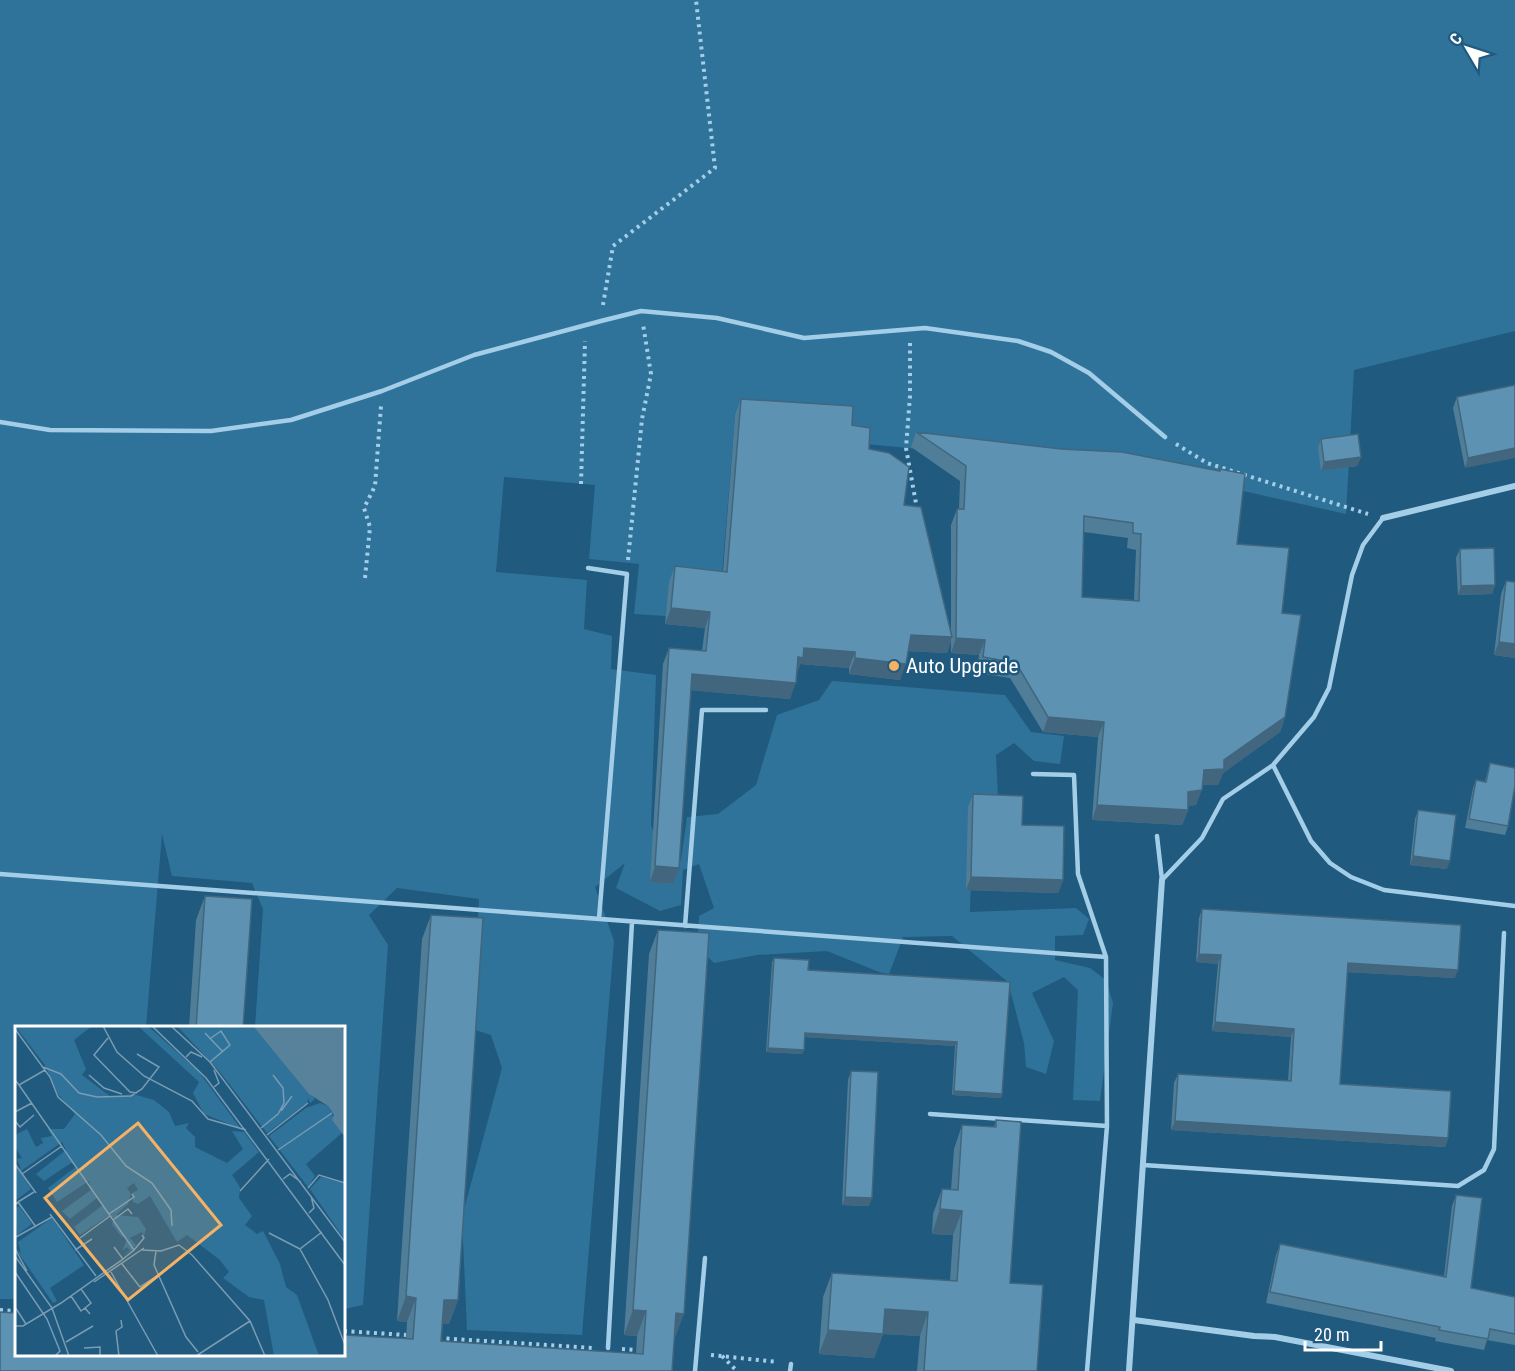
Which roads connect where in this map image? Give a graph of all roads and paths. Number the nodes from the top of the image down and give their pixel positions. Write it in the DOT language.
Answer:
graph roads {
  1 [pos="696,0"];
  2 [pos="641,311"];
  3 [pos="601,321"];
  4 [pos="585,326"];
  5 [pos="910,329"];
  6 [pos="382,391"];
  7 [pos="0,422"];
  8 [pos="1165,437"];
  9 [pos="581,484"];
  10 [pos="1515,486"];
  11 [pos="917,509"];
  12 [pos="1383,518"];
  13 [pos="588,568"];
  14 [pos="627,574"];
  15 [pos="365,578"];
  16 [pos="766,710"];
  17 [pos="1273,765"];
  18 [pos="1033,774"];
  19 [pos="1157,836"];
  20 [pos="0,874"];
  21 [pos="1162,880"];
  22 [pos="1515,906"];
  23 [pos="598,919"];
  24 [pos="632,922"];
  25 [pos="685,926"];
  26 [pos="1504,933"];
  27 [pos="1106,957"];
  28 [pos="930,1114"];
  29 [pos="1107,1126"];
  30 [pos="1143,1166"];
  31 [pos="705,1258"];
  32 [pos="0,1310"];
  33 [pos="15,1311"];
  34 [pos="1134,1320"];
  35 [pos="345,1331"];
  36 [pos="406,1335"];
  37 [pos="435,1337"];
  38 [pos="608,1348"];
  39 [pos="636,1350"];
  40 [pos="696,1353"];
  41 [pos="722,1356"];
  42 [pos="791,1364"];
  43 [pos="695,1371"];
  44 [pos="737,1371"];
  45 [pos="790,1371"];
  46 [pos="1087,1371"];
  47 [pos="1129,1371"];
  48 [pos="1451,1371"];
  1 -- 3 [label="path"];
  2 -- 3 [label="lane"];
  2 -- 5 [label="lane"];
  2 -- 14 [label="path"];
  3 -- 4 [label="lane"];
  4 -- 6 [label="lane"];
  4 -- 9 [label="path"];
  5 -- 8 [label="lane"];
  5 -- 11 [label="path"];
  6 -- 7 [label="lane"];
  6 -- 15 [label="path"];
  8 -- 12 [label="path"];
  10 -- 12 [label="street"];
  12 -- 17 [label="lane"];
  13 -- 14 [label="lane"];
  14 -- 23 [label="lane"];
  16 -- 25 [label="lane"];
  17 -- 21 [label="lane"];
  17 -- 22 [label="lane"];
  18 -- 27 [label="lane"];
  19 -- 21 [label="lane"];
  20 -- 23 [label="lane"];
  21 -- 30 [label="street"];
  23 -- 24 [label="lane"];
  24 -- 25 [label="lane"];
  24 -- 38 [label="lane"];
  25 -- 27 [label="lane"];
  26 -- 30 [label="lane"];
  27 -- 29 [label="lane"];
  28 -- 29 [label="lane"];
  29 -- 46 [label="lane"];
  30 -- 34 [label="street"];
  31 -- 40 [label="lane"];
  32 -- 33 [label="path"];
  34 -- 47 [label="street"];
  34 -- 48 [label="street"];
  35 -- 36 [label="path"];
  37 -- 38 [label="path"];
  38 -- 39 [label="path"];
  40 -- 41 [label="path"];
  40 -- 43 [label="lane"];
  41 -- 42 [label="path"];
  41 -- 44 [label="path"];
  42 -- 45 [label="lane"];
}
